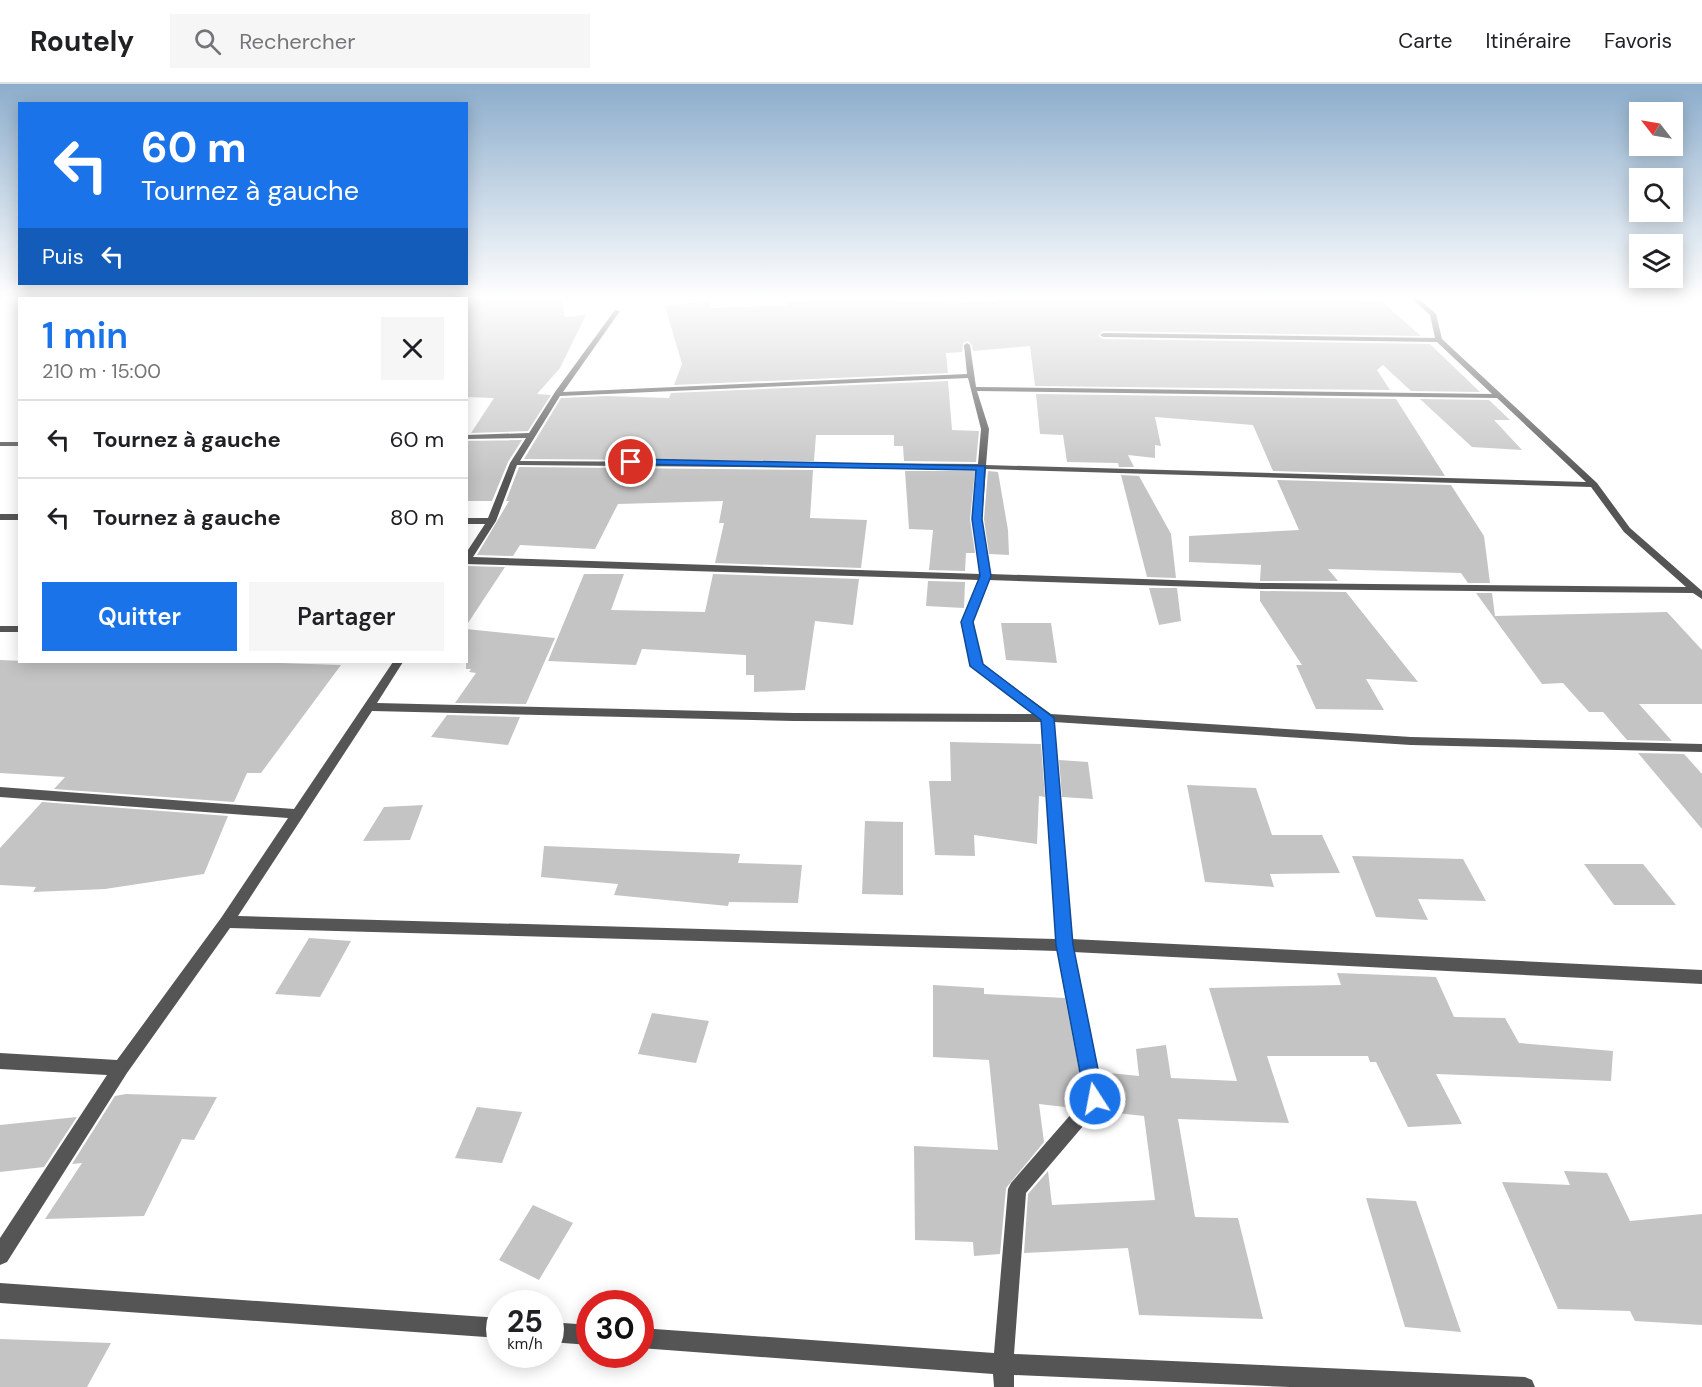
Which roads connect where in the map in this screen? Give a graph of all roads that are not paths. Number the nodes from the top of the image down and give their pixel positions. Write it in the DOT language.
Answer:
graph roads {
  1 [pos="584,357"];
  2 [pos="969,357"];
  3 [pos="1457,357"];
  4 [pos="972,382"];
  5 [pos="558,394"];
  6 [pos="1500,396"];
  7 [pos="533,435"];
  8 [pos="468,437"];
  9 [pos="0,444"];
  10 [pos="18,444"];
  11 [pos="514,463"];
  12 [pos="981,468"];
  13 [pos="1593,485"];
  14 [pos="0,517"];
  15 [pos="18,517"];
  16 [pos="468,521"];
  17 [pos="491,521"];
  18 [pos="468,558"];
  19 [pos="468,560"];
  20 [pos="985,576"];
  21 [pos="1698,593"];
  22 [pos="0,628"];
  23 [pos="18,629"];
  24 [pos="397,663"];
  25 [pos="369,707"];
  26 [pos="1048,718"];
  27 [pos="1702,748"];
  28 [pos="0,792"];
  29 [pos="297,814"];
  30 [pos="226,922"];
  31 [pos="1064,945"];
  32 [pos="1702,978"];
  33 [pos="0,1061"];
  34 [pos="121,1068"];
  35 [pos="0,1255"];
  36 [pos="0,1293"];
  37 [pos="486,1327"];
  38 [pos="654,1339"];
  39 [pos="1003,1364"];
  40 [pos="1004,1387"];
  41 [pos="1525,1387"];
  1 -- 5 [label="street"];
  2 -- 4 [label="street"];
  3 -- 6 [label="street"];
  4 -- 5 [label="street"];
  4 -- 6 [label="street"];
  4 -- 12 [label="street"];
  5 -- 7 [label="street"];
  6 -- 13 [label="street"];
  7 -- 8 [label="street"];
  7 -- 11 [label="street"];
  9 -- 10 [label="street"];
  11 -- 12 [label="street"];
  11 -- 17 [label="street"];
  12 -- 13 [label="street"];
  12 -- 20 [label="street"];
  13 -- 21 [label="street"];
  14 -- 15 [label="street"];
  16 -- 17 [label="street"];
  17 -- 18 [label="street"];
  19 -- 20 [label="street"];
  20 -- 21 [label="street"];
  20 -- 26 [label="street"];
  22 -- 23 [label="street"];
  24 -- 25 [label="street"];
  25 -- 26 [label="street"];
  25 -- 29 [label="street"];
  26 -- 27 [label="street"];
  26 -- 31 [label="street"];
  28 -- 29 [label="street"];
  29 -- 30 [label="street"];
  30 -- 31 [label="street"];
  30 -- 34 [label="street"];
  31 -- 32 [label="street"];
  31 -- 39 [label="street"];
  33 -- 34 [label="street"];
  34 -- 35 [label="street"];
  36 -- 37 [label="street"];
  38 -- 39 [label="street"];
  39 -- 40 [label="street"];
  39 -- 41 [label="street"];
}
